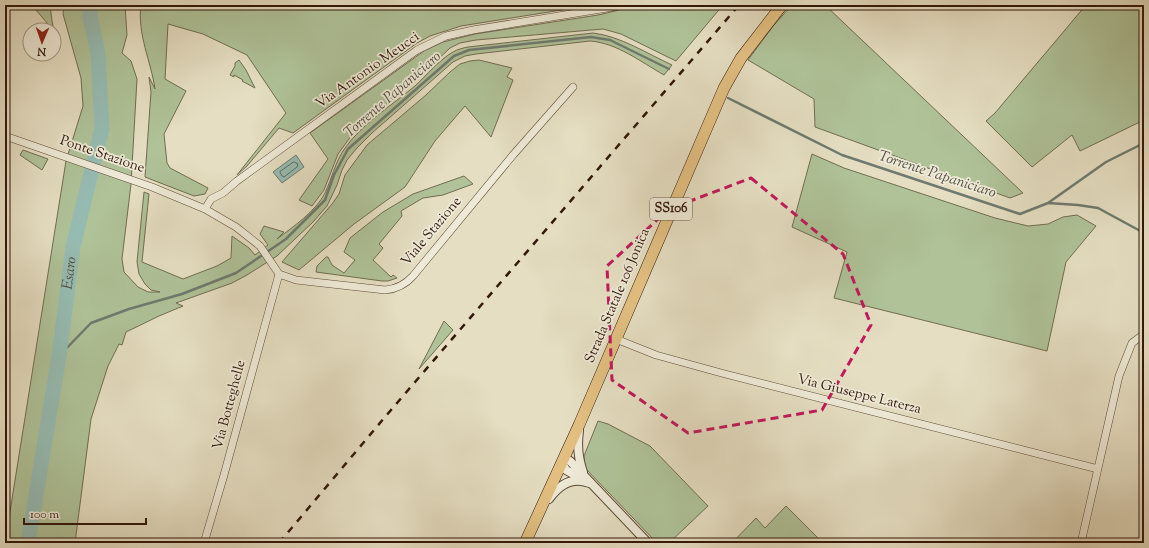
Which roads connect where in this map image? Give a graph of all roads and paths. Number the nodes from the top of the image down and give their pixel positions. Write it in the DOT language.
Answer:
graph roads {
  1 [pos="620,5"];
  2 [pos="782,5"];
  3 [pos="573,87"];
  4 [pos="5,136"];
  5 [pos="205,208"];
  6 [pos="279,274"];
  7 [pos="1144,334"];
  8 [pos="616,339"];
  9 [pos="579,425"];
  10 [pos="563,461"];
  11 [pos="1098,469"];
  12 [pos="591,484"];
  13 [pos="542,507"];
  14 [pos="204,543"];
  15 [pos="525,543"];
  16 [pos="648,543"];
  17 [pos="1081,543"];
  1 -- 5 [label="street, Via Antonio Meucci"];
  2 -- 8 [label="main road, Strada Statale 106 Jonica / SS106"];
  3 -- 6 [label="street, Viale Stazione"];
  4 -- 5 [label="street, Ponte Stazione"];
  5 -- 6 [label="street"];
  6 -- 14 [label="street, Via Botteghelle"];
  7 -- 11 [label="street"];
  8 -- 9 [label="main road, Strada Statale 106 Jonica / SS106"];
  8 -- 11 [label="street, Via Giuseppe Laterza"];
  9 -- 10 [label="main road, Strada Statale 106 Jonica / SS106"];
  9 -- 12 [label="street"];
  10 -- 12 [label="street"];
  10 -- 13 [label="main road, Strada Statale 106 Jonica / SS106"];
  11 -- 17 [label="street"];
  12 -- 13 [label="street"];
  12 -- 16 [label="street"];
  13 -- 15 [label="main road, Strada Statale 106 Jonica / SS106"];
}
